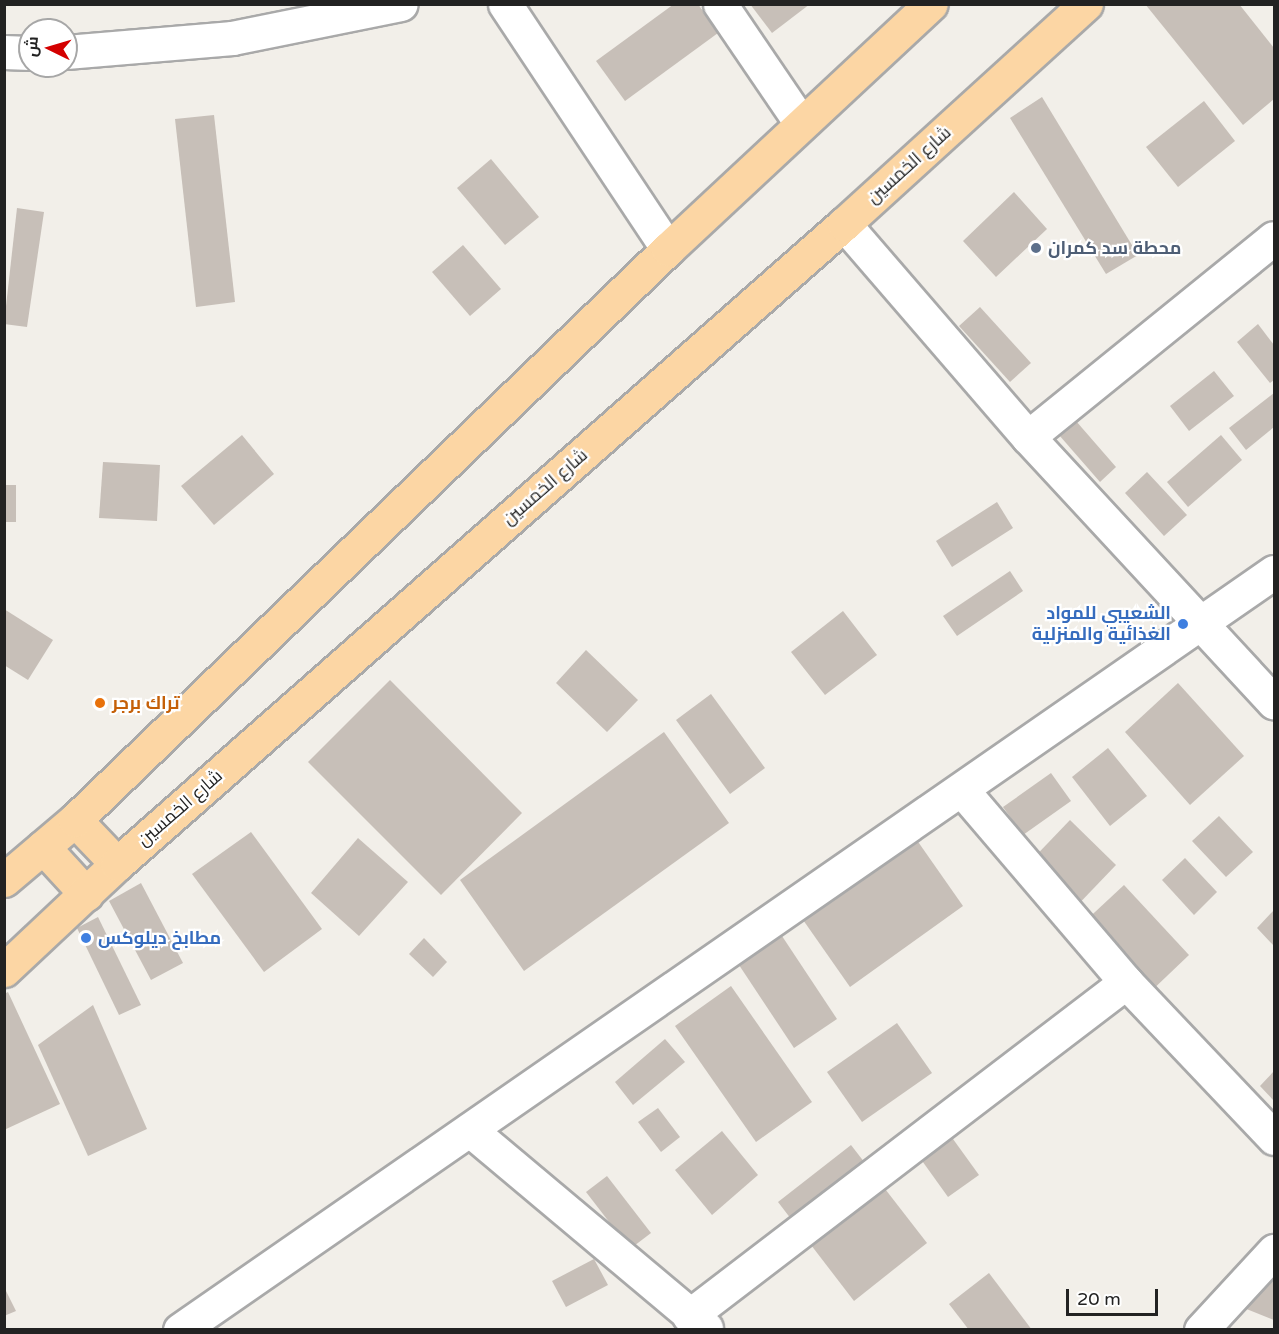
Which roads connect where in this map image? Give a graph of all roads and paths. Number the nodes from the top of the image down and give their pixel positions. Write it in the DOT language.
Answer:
graph roads {
  1 [pos="401,4"];
  2 [pos="505,4"];
  3 [pos="720,4"];
  4 [pos="931,4"];
  5 [pos="1086,4"];
  6 [pos="78,51"];
  7 [pos="801,123"];
  8 [pos="844,224"];
  9 [pos="1273,241"];
  10 [pos="668,249"];
  11 [pos="1028,437"];
  12 [pos="1275,573"];
  13 [pos="1201,626"];
  14 [pos="1275,703"];
  15 [pos="962,790"];
  16 [pos="75,820"];
  17 [pos="43,847"];
  18 [pos="117,864"];
  19 [pos="4,880"];
  20 [pos="86,894"];
  21 [pos="4,970"];
  22 [pos="1126,982"];
  23 [pos="470,1130"];
  24 [pos="1275,1138"];
  25 [pos="1275,1251"];
  26 [pos="698,1322"];
  27 [pos="180,1329"];
  28 [pos="1201,1329"];
  1 -- 6 [label="street"];
  2 -- 10 [label="street"];
  3 -- 7 [label="street"];
  4 -- 7 [label="main road"];
  5 -- 8 [label="main road, شارع الخمسين"];
  7 -- 10 [label="main road"];
  8 -- 11 [label="street"];
  8 -- 18 [label="main road, شارع الخمسين"];
  9 -- 11 [label="street"];
  10 -- 16 [label="main road"];
  11 -- 13 [label="street"];
  12 -- 13 [label="street"];
  13 -- 14 [label="street"];
  13 -- 15 [label="street"];
  15 -- 22 [label="street"];
  15 -- 23 [label="street"];
  16 -- 17 [label="main road"];
  16 -- 18 [label="main road"];
  17 -- 19 [label="main road"];
  17 -- 20 [label="main road"];
  18 -- 20 [label="main road, شارع الخمسين"];
  20 -- 21 [label="main road, شارع الخمسين"];
  22 -- 24 [label="street"];
  22 -- 26 [label="street"];
  23 -- 26 [label="street"];
  23 -- 27 [label="street"];
  25 -- 28 [label="street"];
}
